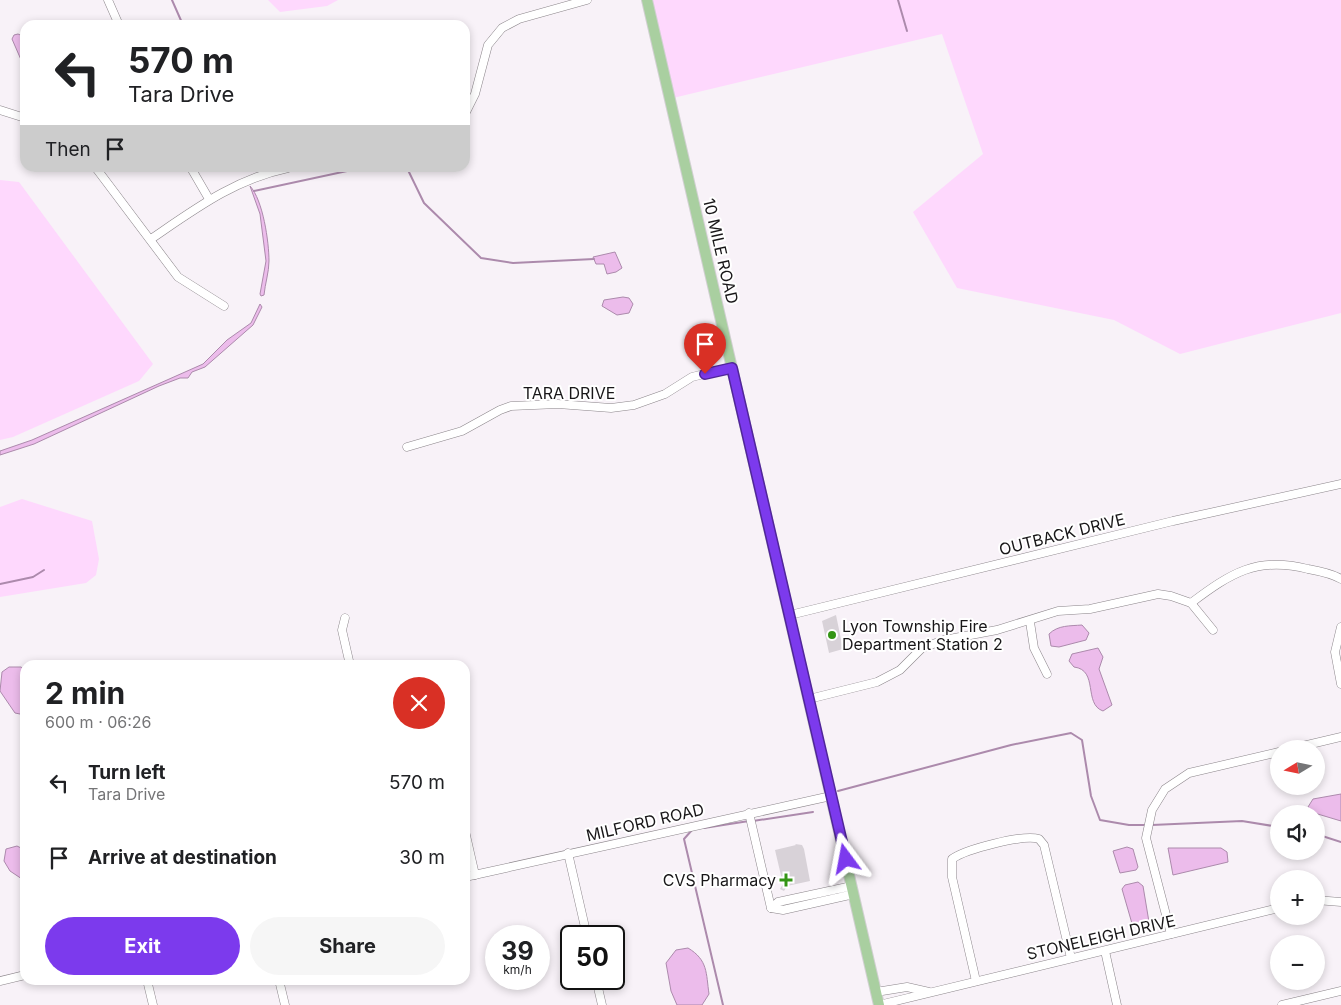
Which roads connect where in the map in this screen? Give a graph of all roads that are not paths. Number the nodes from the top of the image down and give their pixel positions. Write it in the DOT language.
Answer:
graph roads {
  1 [pos="108,0"];
  2 [pos="587,0"];
  3 [pos="647,0"];
  4 [pos="117,20"];
  5 [pos="470,104"];
  6 [pos="0,110"];
  7 [pos="20,116"];
  8 [pos="99,172"];
  9 [pos="192,172"];
  10 [pos="273,172"];
  11 [pos="209,200"];
  12 [pos="152,239"];
  13 [pos="224,306"];
  14 [pos="732,368"];
  15 [pos="407,447"];
  16 [pos="1341,484"];
  17 [pos="1341,579"];
  18 [pos="1191,603"];
  19 [pos="790,615"];
  20 [pos="345,618"];
  21 [pos="1030,622"];
  22 [pos="1341,627"];
  23 [pos="1214,630"];
  24 [pos="349,660"];
  25 [pos="1047,674"];
  26 [pos="1341,684"];
  27 [pos="809,699"];
  28 [pos="1341,737"];
  29 [pos="1325,741"];
  30 [pos="1270,754"];
  31 [pos="831,796"];
  32 [pos="749,813"];
  33 [pos="470,853"];
  34 [pos="568,853"];
  35 [pos="475,875"];
  36 [pos="470,876"];
  37 [pos="853,890"];
  38 [pos="1325,901"];
  39 [pos="1341,902"];
  40 [pos="1270,910"];
  41 [pos="584,925"];
  42 [pos="1171,934"];
  43 [pos="1105,951"];
  44 [pos="1071,958"];
  45 [pos="20,976"];
  46 [pos="0,981"];
  47 [pos="976,981"];
  48 [pos="148,985"];
  49 [pos="280,985"];
  50 [pos="599,990"];
  51 [pos="1341,991"];
  52 [pos="876,992"];
  53 [pos="929,992"];
  54 [pos="152,1005"];
  55 [pos="285,1005"];
  56 [pos="602,1005"];
  57 [pos="879,1005"];
  58 [pos="1117,1005"];
  59 [pos="1282,1005"];
  1 -- 4 [label="street"];
  2 -- 5 [label="street"];
  3 -- 14 [label="main road, 10 MILE ROAD"];
  6 -- 7 [label="street"];
  8 -- 12 [label="street"];
  9 -- 11 [label="street"];
  10 -- 11 [label="street"];
  11 -- 12 [label="street"];
  12 -- 13 [label="street"];
  14 -- 15 [label="street, TARA DRIVE"];
  14 -- 19 [label="main road, 10 MILE ROAD"];
  16 -- 19 [label="street, OUTBACK DRIVE"];
  17 -- 18 [label="street"];
  18 -- 21 [label="street"];
  18 -- 23 [label="street"];
  19 -- 27 [label="main road, 10 MILE ROAD"];
  20 -- 24 [label="street"];
  21 -- 25 [label="street"];
  21 -- 27 [label="street"];
  22 -- 26 [label="street"];
  27 -- 31 [label="main road, 10 MILE ROAD"];
  28 -- 29 [label="street"];
  30 -- 42 [label="street"];
  31 -- 32 [label="street, MILFORD ROAD"];
  31 -- 37 [label="main road, 10 MILE ROAD"];
  32 -- 34 [label="street, MILFORD ROAD"];
  32 -- 37 [label="street"];
  33 -- 35 [label="street"];
  34 -- 35 [label="street, MILFORD ROAD"];
  34 -- 41 [label="street"];
  35 -- 36 [label="street, MILFORD ROAD"];
  37 -- 52 [label="main road, 10 MILE ROAD"];
  38 -- 39 [label="street"];
  40 -- 42 [label="street, STONELEIGH DRIVE"];
  42 -- 43 [label="street, STONELEIGH DRIVE"];
  43 -- 44 [label="street, STONELEIGH DRIVE"];
  43 -- 58 [label="street"];
  44 -- 47 [label="street, STONELEIGH DRIVE"];
  44 -- 47 [label="street"];
  45 -- 46 [label="street"];
  47 -- 53 [label="street, STONELEIGH DRIVE"];
  48 -- 54 [label="street"];
  49 -- 55 [label="street"];
  50 -- 56 [label="street"];
  51 -- 59 [label="street"];
  52 -- 53 [label="street, STONELEIGH DRIVE"];
  52 -- 57 [label="main road, 10 MILE ROAD"];
  53 -- 57 [label="street, STONELEIGH DRIVE"];
}
